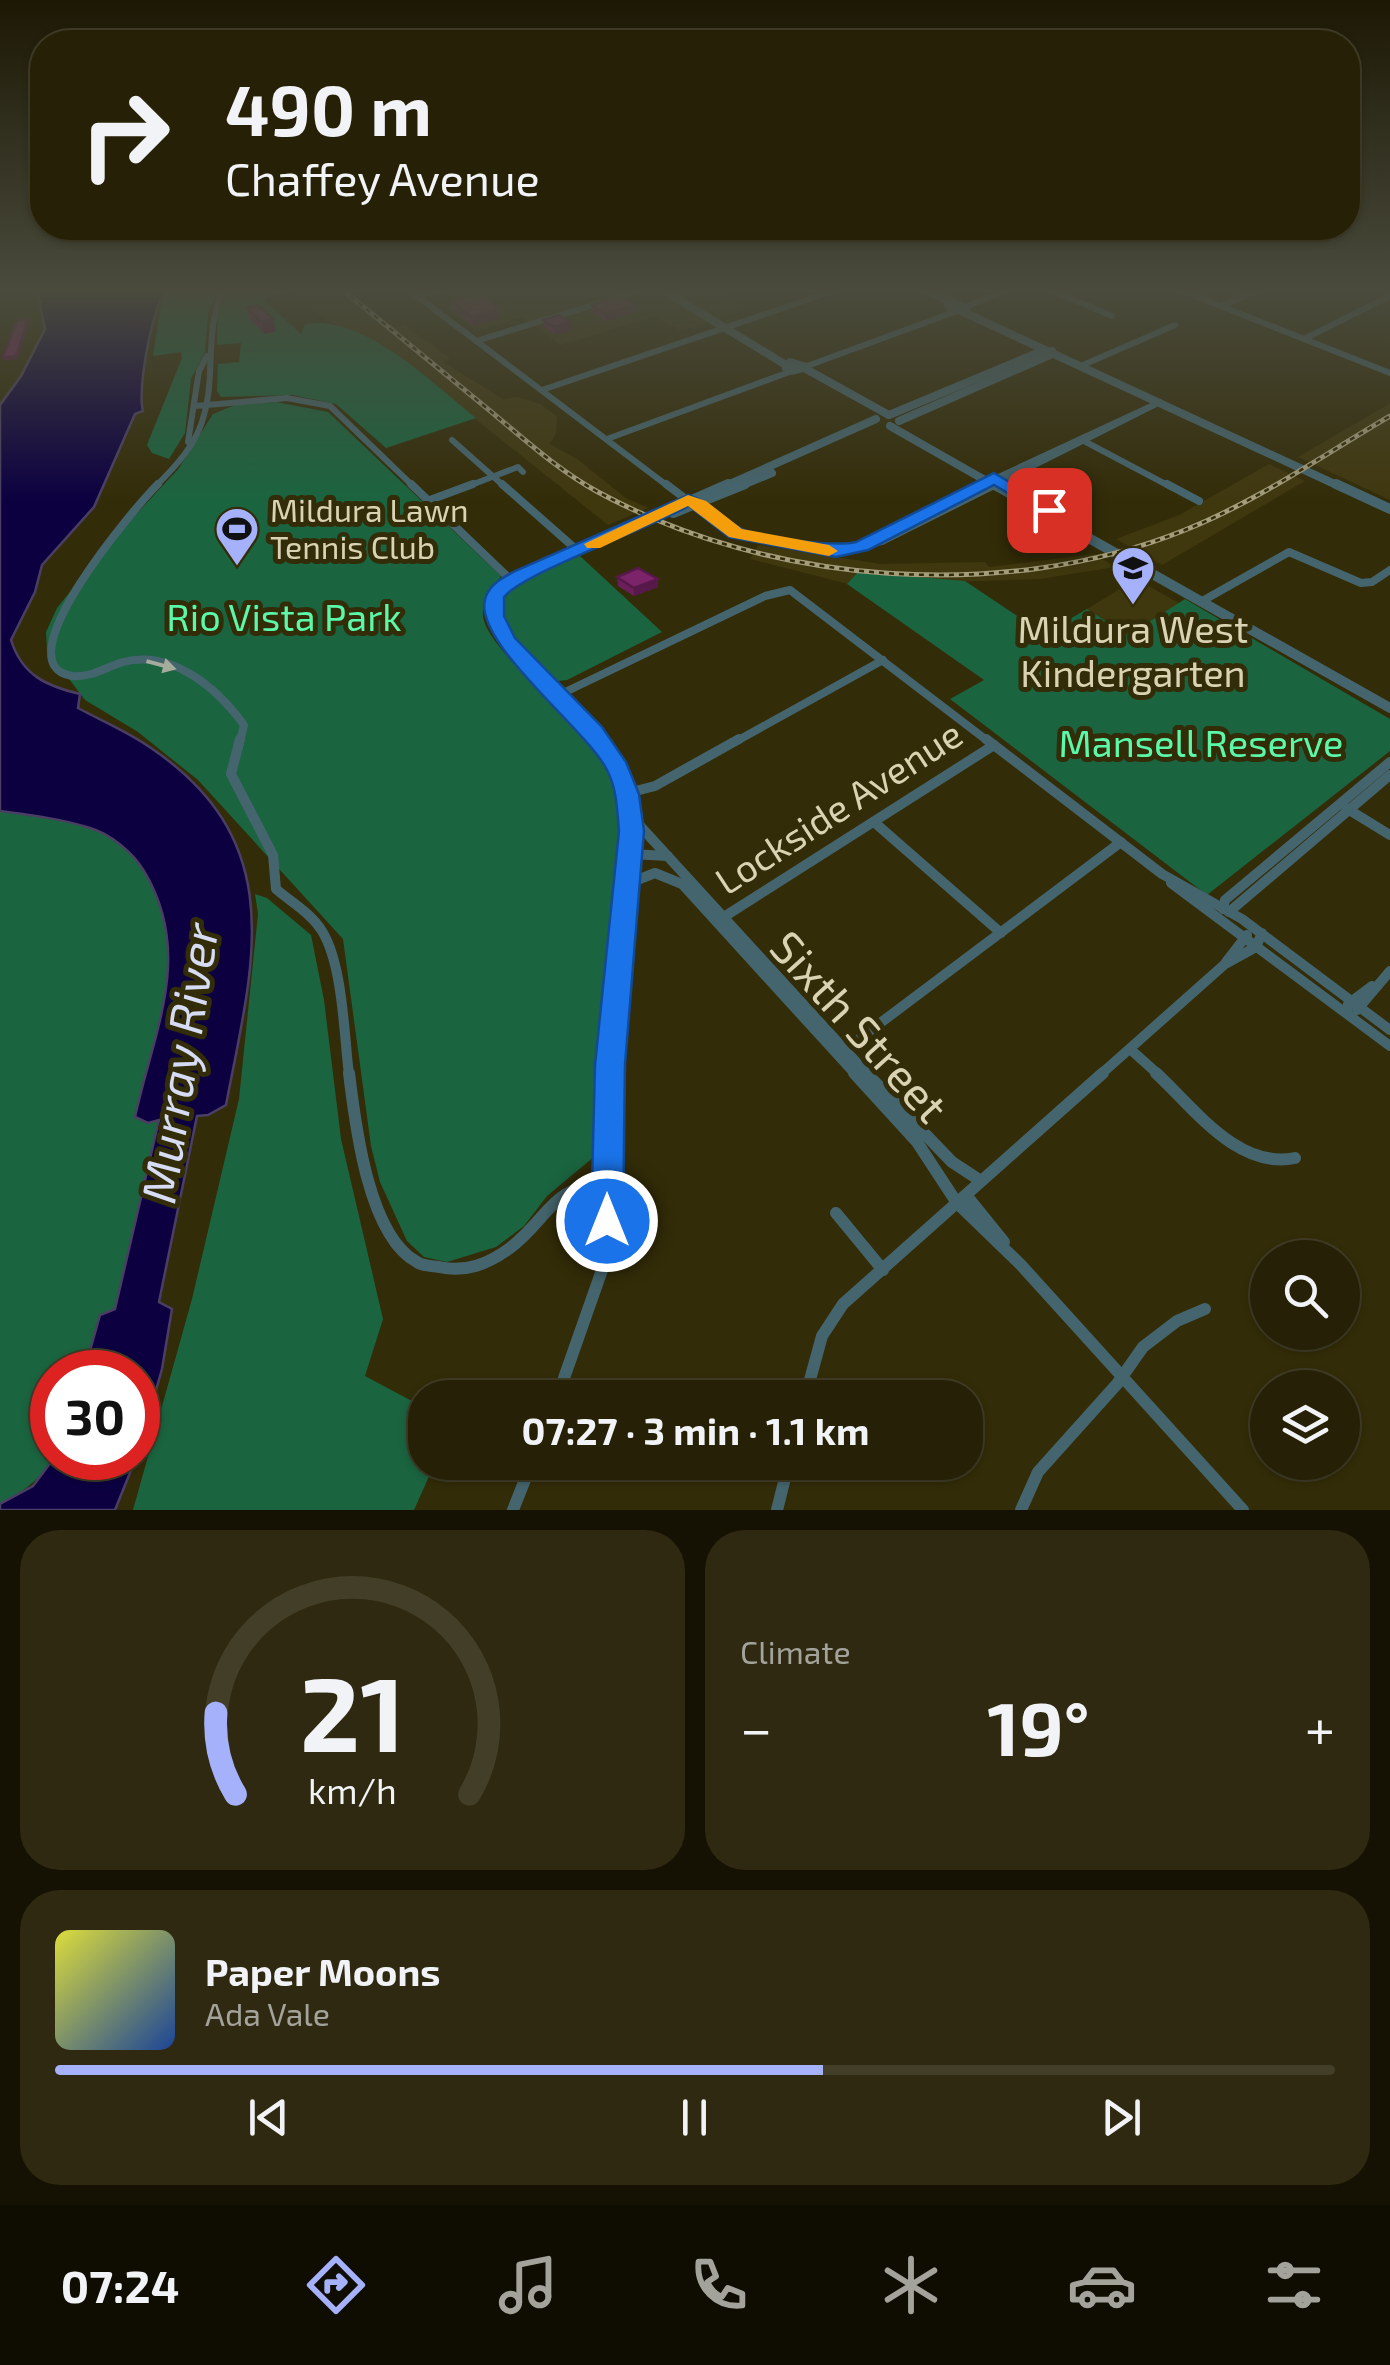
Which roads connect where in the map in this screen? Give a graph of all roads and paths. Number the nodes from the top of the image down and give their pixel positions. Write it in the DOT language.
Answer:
graph roads {
  1 [pos="205,360"];
  2 [pos="209,360"];
  3 [pos="502,360"];
  4 [pos="620,360"];
  5 [pos="785,360"];
  6 [pos="814,360"];
  7 [pos="1020,360"];
  8 [pos="1040,360"];
  9 [pos="1071,360"];
  10 [pos="1094,360"];
  11 [pos="1363,360"];
  12 [pos="1082,366"];
  13 [pos="796,367"];
  14 [pos="998,370"];
  15 [pos="1389,370"];
  16 [pos="1007,374"];
  17 [pos="539,388"];
  18 [pos="205,392"];
  19 [pos="942,393"];
  20 [pos="951,398"];
  21 [pos="235,402"];
  22 [pos="1160,402"];
  23 [pos="200,406"];
  24 [pos="888,414"];
  25 [pos="203,418"];
  26 [pos="876,419"];
  27 [pos="894,424"];
  28 [pos="605,438"];
  29 [pos="452,440"];
  30 [pos="1082,440"];
  31 [pos="826,446"];
  32 [pos="184,454"];
  33 [pos="495,479"];
  34 [pos="994,482"];
  35 [pos="1200,501"];
  36 [pos="432,503"];
  37 [pos="694,503"];
  38 [pos="1390,511"];
  39 [pos="578,551"];
  40 [pos="1147,570"];
  41 [pos="1390,570"];
  42 [pos="512,580"];
  43 [pos="1206,602"];
  44 [pos="53,608"];
  45 [pos="39,648"];
  46 [pos="883,660"];
  47 [pos="559,696"];
  48 [pos="1390,711"];
  49 [pos="994,744"];
  50 [pos="1390,762"];
  51 [pos="1390,774"];
  52 [pos="628,794"];
  53 [pos="1347,807"];
  54 [pos="630,815"];
  55 [pos="874,822"];
  56 [pos="1390,834"];
  57 [pos="1121,842"];
  58 [pos="630,854"];
  59 [pos="668,856"];
  60 [pos="1162,874"];
  61 [pos="628,884"];
  62 [pos="1226,915"];
  63 [pos="721,919"];
  64 [pos="1262,933"];
  65 [pos="1000,934"];
  66 [pos="1244,937"];
  67 [pos="1257,946"];
  68 [pos="1225,964"];
  69 [pos="1390,970"];
  70 [pos="1378,982"];
  71 [pos="1353,1007"];
  72 [pos="1390,1030"];
  73 [pos="1390,1046"];
  74 [pos="1130,1048"];
  75 [pos="842,1052"];
  76 [pos="1295,1158"];
  77 [pos="981,1181"];
  78 [pos="607,1183"];
  79 [pos="961,1199"];
  80 [pos="836,1213"];
  81 [pos="883,1270"];
  82 [pos="1205,1309"];
  83 [pos="1122,1375"];
  84 [pos="563,1380"];
  85 [pos="810,1380"];
  86 [pos="525,1480"];
  87 [pos="785,1480"];
  88 [pos="513,1510"];
  89 [pos="778,1510"];
  90 [pos="1021,1510"];
  91 [pos="1243,1510"];
  1 -- 23 [label="street"];
  2 -- 18 [label="street"];
  3 -- 17 [label="street"];
  4 -- 17 [label="street"];
  5 -- 13 [label="street"];
  6 -- 13 [label="street"];
  7 -- 14 [label="street"];
  8 -- 16 [label="street"];
  9 -- 12 [label="street"];
  10 -- 12 [label="street"];
  11 -- 15 [label="street"];
  12 -- 22 [label="street"];
  13 -- 24 [label="street"];
  13 -- 26 [label="street"];
  13 -- 28 [label="street"];
  14 -- 16 [label="street"];
  14 -- 19 [label="street"];
  16 -- 20 [label="street"];
  17 -- 28 [label="street"];
  18 -- 21 [label="street"];
  18 -- 23 [label="street"];
  19 -- 20 [label="street"];
  19 -- 24 [label="street"];
  20 -- 27 [label="street"];
  21 -- 23 [label="street"];
  21 -- 25 [label="street"];
  21 -- 36 [label="street"];
  22 -- 30 [label="street"];
  22 -- 38 [label="street"];
  23 -- 25 [label="street"];
  23 -- 32 [label="street"];
  24 -- 26 [label="street"];
  24 -- 27 [label="street"];
  25 -- 32 [label="street"];
  26 -- 27 [label="street"];
  26 -- 31 [label="street"];
  27 -- 31 [label="street"];
  27 -- 34 [label="street"];
  28 -- 37 [label="street"];
  29 -- 33 [label="street"];
  30 -- 34 [label="street"];
  30 -- 35 [label="street"];
  31 -- 37 [label="street"];
  32 -- 44 [label="street"];
  33 -- 36 [label="street"];
  33 -- 39 [label="street"];
  34 -- 37 [label="street"];
  34 -- 40 [label="street"];
  36 -- 42 [label="street"];
  37 -- 39 [label="street"];
  39 -- 42 [label="street"];
  40 -- 43 [label="street"];
  40 -- 48 [label="street"];
  41 -- 43 [label="street"];
  42 -- 47 [label="street"];
  43 -- 48 [label="street"];
  45 -- 78 [label="street, one-way"];
  46 -- 47 [label="street"];
  46 -- 49 [label="street"];
  46 -- 52 [label="street"];
  47 -- 52 [label="street"];
  49 -- 55 [label="street, Lockside Avenue"];
  49 -- 57 [label="street"];
  50 -- 53 [label="street"];
  51 -- 53 [label="street"];
  52 -- 54 [label="street"];
  53 -- 56 [label="street"];
  53 -- 62 [label="street"];
  54 -- 58 [label="street"];
  54 -- 59 [label="street, Sixth Street"];
  55 -- 63 [label="street, Lockside Avenue"];
  55 -- 65 [label="street"];
  57 -- 60 [label="street"];
  57 -- 65 [label="street"];
  58 -- 59 [label="street"];
  58 -- 61 [label="street"];
  59 -- 63 [label="street, Sixth Street"];
  60 -- 62 [label="street"];
  60 -- 62 [label="street"];
  61 -- 63 [label="street, Sixth Street"];
  61 -- 78 [label="street"];
  62 -- 64 [label="street"];
  62 -- 66 [label="street"];
  63 -- 75 [label="street, Sixth Street"];
  64 -- 66 [label="street"];
  64 -- 67 [label="street"];
  64 -- 71 [label="street"];
  65 -- 75 [label="street"];
  66 -- 67 [label="street"];
  66 -- 68 [label="street"];
  67 -- 68 [label="street"];
  67 -- 71 [label="street"];
  68 -- 74 [label="street"];
  69 -- 70 [label="street"];
  70 -- 71 [label="street"];
  71 -- 72 [label="street"];
  71 -- 73 [label="street"];
  74 -- 76 [label="street"];
  74 -- 77 [label="street"];
  75 -- 77 [label="street, Sixth Street"];
  75 -- 79 [label="street, Sixth Street"];
  77 -- 79 [label="street"];
  78 -- 84 [label="street"];
  79 -- 81 [label="street"];
  79 -- 83 [label="street, Sixth Street"];
  80 -- 81 [label="street"];
  81 -- 85 [label="street"];
  82 -- 83 [label="street"];
  83 -- 90 [label="street"];
  83 -- 91 [label="street, Sixth Street"];
  86 -- 88 [label="street"];
  87 -- 89 [label="street"];
}
